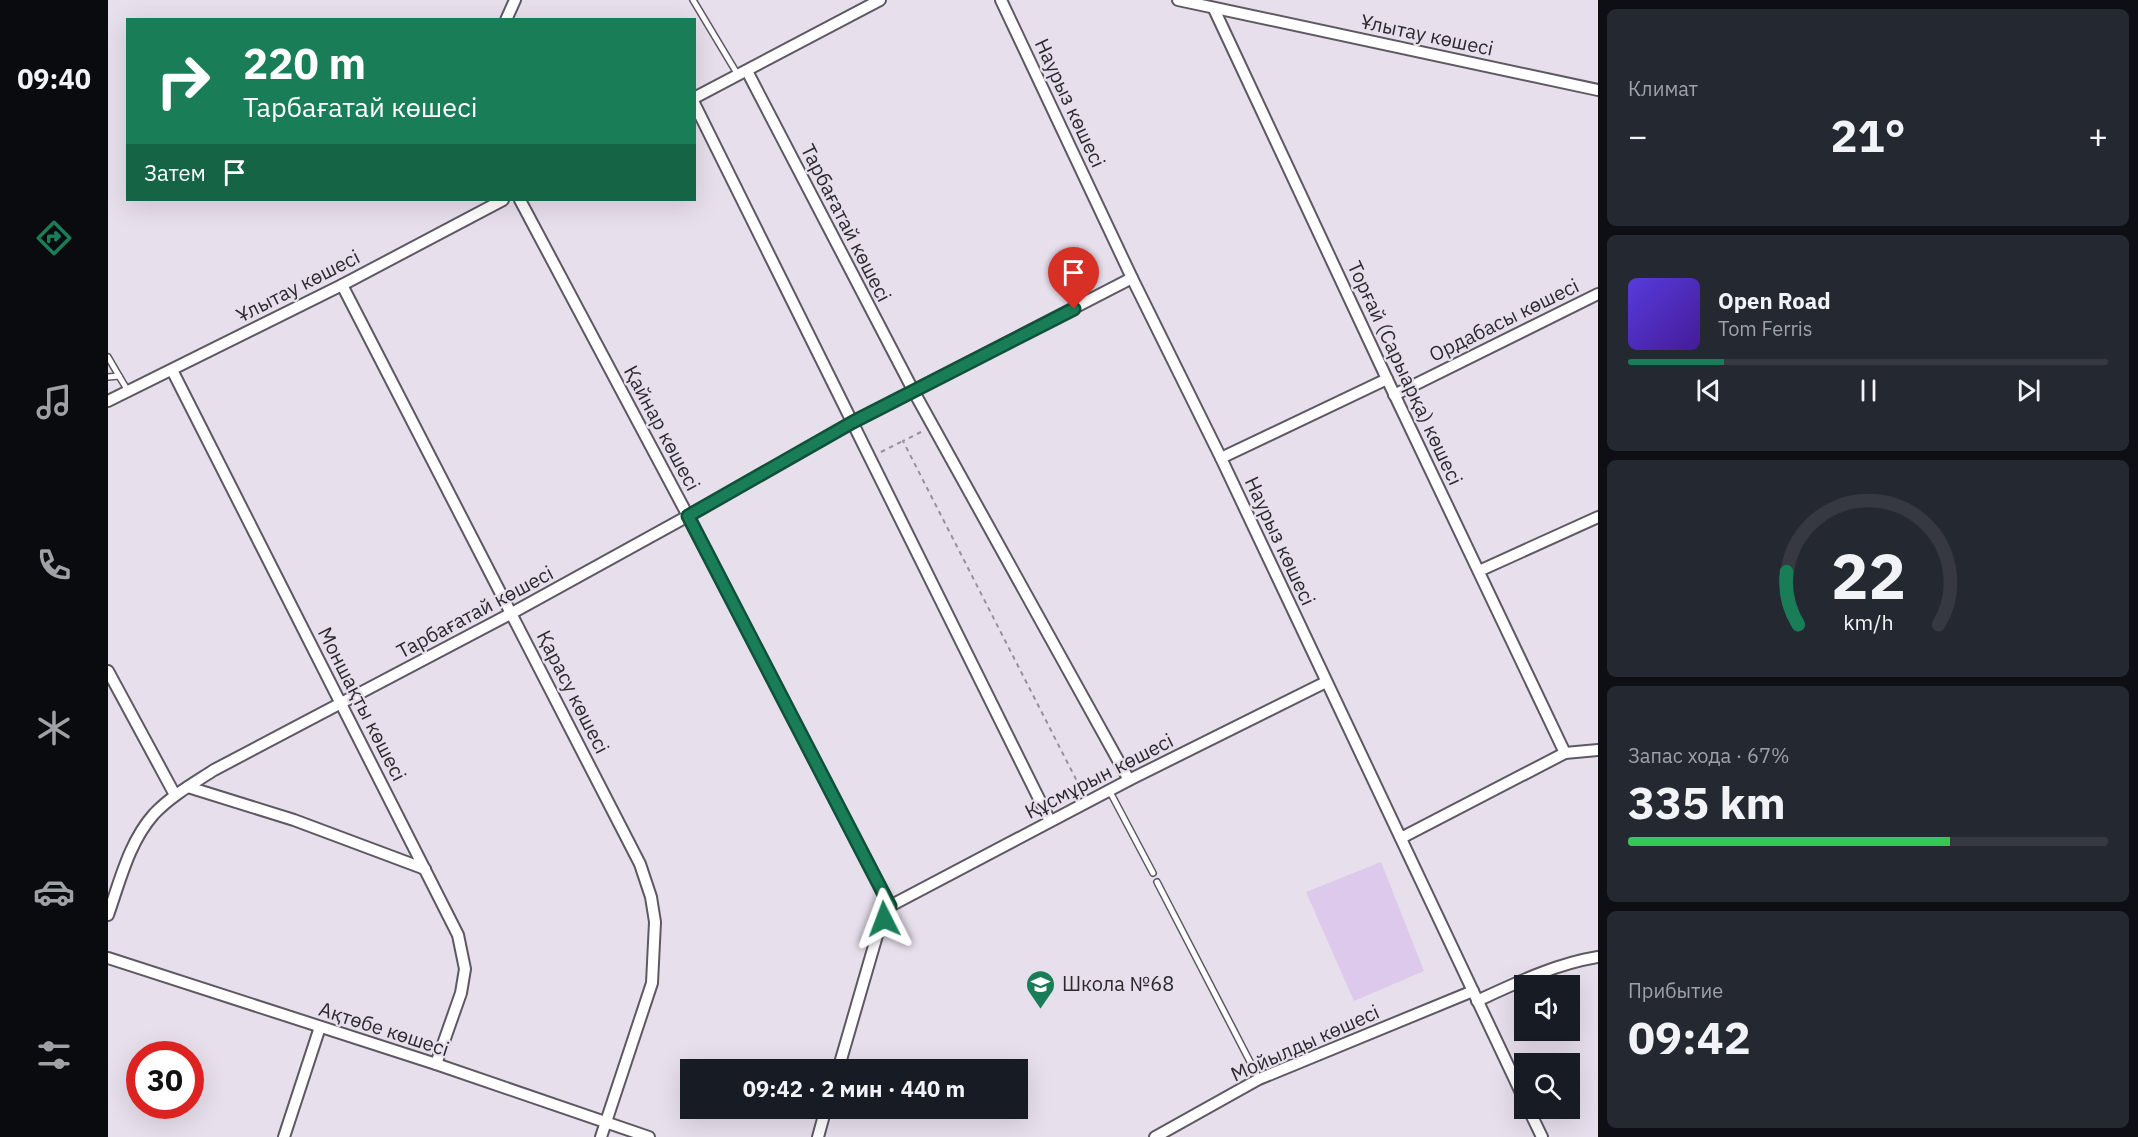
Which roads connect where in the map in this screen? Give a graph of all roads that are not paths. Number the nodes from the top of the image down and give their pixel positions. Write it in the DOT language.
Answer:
graph roads {
  1 [pos="515,0"];
  2 [pos="693,0"];
  3 [pos="879,0"];
  4 [pos="1001,0"];
  5 [pos="1178,0"];
  6 [pos="1215,9"];
  7 [pos="507,18"];
  8 [pos="743,74"];
  9 [pos="1598,90"];
  10 [pos="696,97"];
  11 [pos="696,107"];
  12 [pos="501,201"];
  13 [pos="520,201"];
  14 [pos="1132,278"];
  15 [pos="342,285"];
  16 [pos="1598,294"];
  17 [pos="108,357"];
  18 [pos="172,370"];
  19 [pos="119,376"];
  20 [pos="108,377"];
  21 [pos="1386,379"];
  22 [pos="128,391"];
  23 [pos="914,392"];
  24 [pos="1394,395"];
  25 [pos="108,401"];
  26 [pos="853,422"];
  27 [pos="1221,458"];
  28 [pos="688,516"];
  29 [pos="1598,518"];
  30 [pos="1479,572"];
  31 [pos="512,613"];
  32 [pos="108,671"];
  33 [pos="1326,682"];
  34 [pos="341,703"];
  35 [pos="1598,750"];
  36 [pos="1564,753"];
  37 [pos="1129,780"];
  38 [pos="188,787"];
  39 [pos="1109,790"];
  40 [pos="175,795"];
  41 [pos="1050,821"];
  42 [pos="1401,838"];
  43 [pos="425,869"];
  44 [pos="1153,873"];
  45 [pos="1157,882"];
  46 [pos="890,906"];
  47 [pos="108,915"];
  48 [pos="1598,957"];
  49 [pos="108,958"];
  50 [pos="1475,996"];
  51 [pos="320,1027"];
  52 [pos="841,1059"];
  53 [pos="436,1064"];
  54 [pos="1514,1078"];
  55 [pos="1259,1079"];
  56 [pos="823,1119"];
  57 [pos="1533,1119"];
  58 [pos="606,1123"];
  59 [pos="284,1137"];
  60 [pos="601,1137"];
  61 [pos="649,1137"];
  62 [pos="818,1137"];
  63 [pos="1155,1137"];
  64 [pos="1542,1137"];
  1 -- 7 [label="street"];
  2 -- 8 [label="lane"];
  3 -- 8 [label="street"];
  4 -- 14 [label="street, Наурыз көшесі"];
  5 -- 6 [label="street, Ұлытау көшесі"];
  6 -- 9 [label="street, Ұлытау көшесі"];
  6 -- 21 [label="street, Торғай (Сарыарқа) көшесі"];
  8 -- 10 [label="street"];
  8 -- 23 [label="street, Тарбағатай көшесі"];
  11 -- 26 [label="street"];
  12 -- 15 [label="street, Ұлытау көшесі"];
  13 -- 28 [label="street, Қайнар көшесі"];
  14 -- 23 [label="street, Тарбағатай көшесі"];
  14 -- 27 [label="street, Наурыз көшесі"];
  15 -- 18 [label="street, Ұлытау көшесі"];
  15 -- 31 [label="street, Қарасу көшесі"];
  16 -- 24 [label="street, Ордабасы көшесі"];
  17 -- 19 [label="lane"];
  18 -- 22 [label="street, Ұлытау көшесі"];
  18 -- 34 [label="street, Моншақты көшесі"];
  19 -- 20 [label="lane"];
  19 -- 22 [label="lane"];
  21 -- 24 [label="street, Торғай (Сарыарқа) көшесі"];
  21 -- 27 [label="street"];
  22 -- 25 [label="street, Ұлытау көшесі"];
  23 -- 26 [label="street, Тарбағатай көшесі"];
  23 -- 37 [label="street"];
  24 -- 30 [label="street, Торғай (Сарыарқа) көшесі"];
  26 -- 28 [label="street, Тарбағатай көшесі"];
  26 -- 41 [label="street"];
  27 -- 33 [label="street, Наурыз көшесі"];
  28 -- 31 [label="street, Тарбағатай көшесі"];
  28 -- 46 [label="street, Қайнар көшесі"];
  29 -- 30 [label="street"];
  30 -- 36 [label="street, Торғай (Сарыарқа) көшесі"];
  31 -- 34 [label="street, Тарбағатай көшесі"];
  31 -- 58 [label="street, Қарасу көшесі"];
  32 -- 40 [label="street"];
  33 -- 37 [label="street, Құсмұрын көшесі"];
  33 -- 42 [label="street, Наурыз көшесі"];
  34 -- 38 [label="street, Тарбағатай көшесі"];
  34 -- 43 [label="street, Моншақты көшесі"];
  35 -- 36 [label="street"];
  36 -- 42 [label="street"];
  37 -- 39 [label="street, Құсмұрын көшесі"];
  38 -- 40 [label="street, Тарбағатай көшесі"];
  38 -- 43 [label="street"];
  39 -- 41 [label="street, Құсмұрын көшесі"];
  39 -- 44 [label="lane"];
  40 -- 47 [label="street, Тарбағатай көшесі"];
  41 -- 46 [label="street, Құсмұрын көшесі"];
  42 -- 50 [label="street, Наурыз көшесі"];
  43 -- 53 [label="street, Моншақты көшесі"];
  45 -- 55 [label="lane"];
  46 -- 52 [label="street"];
  48 -- 50 [label="street, Мойылды көшесі"];
  49 -- 51 [label="street, Ақтөбе көшесі"];
  50 -- 54 [label="street, Наурыз көшесі"];
  50 -- 55 [label="street, Мойылды көшесі"];
  51 -- 53 [label="street, Ақтөбе көшесі"];
  51 -- 59 [label="street"];
  53 -- 58 [label="street, Ақтөбе көшесі"];
  55 -- 63 [label="street, Мойылды көшесі"];
  56 -- 62 [label="street"];
  57 -- 64 [label="street"];
  58 -- 60 [label="street, Қарасу көшесі"];
  58 -- 61 [label="street, Ақтөбе көшесі"];
}
